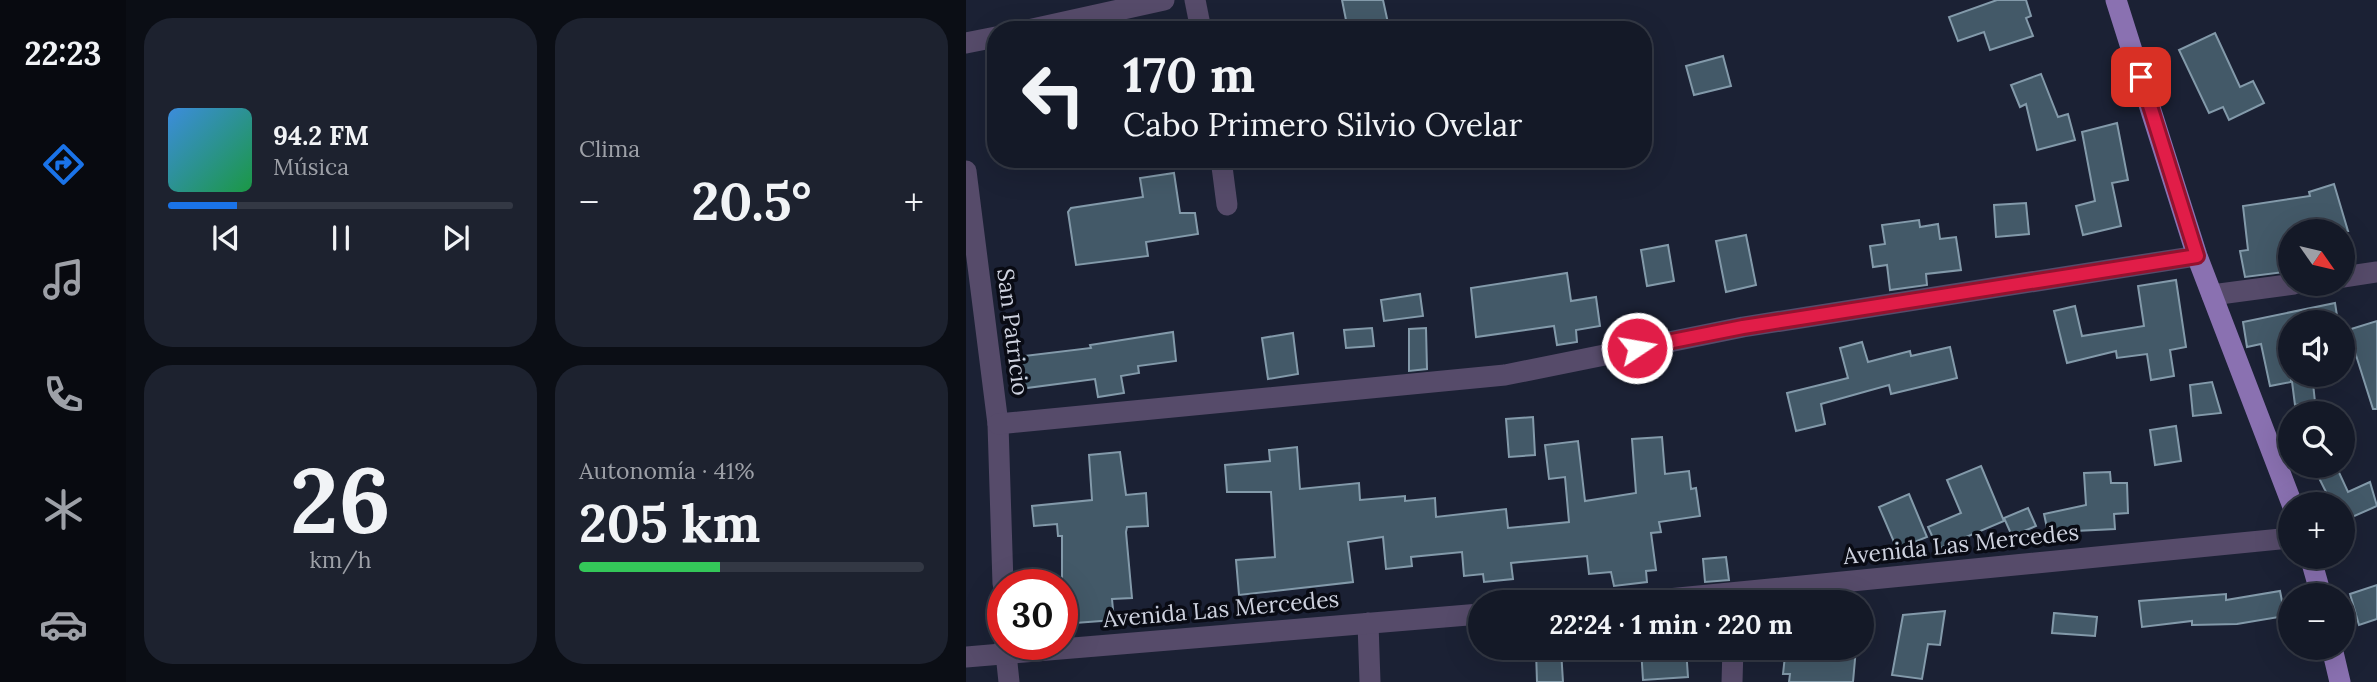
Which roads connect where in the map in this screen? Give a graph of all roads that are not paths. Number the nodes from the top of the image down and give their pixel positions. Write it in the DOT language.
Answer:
graph roads {
  1 [pos="1164,0"];
  2 [pos="1195,0"];
  3 [pos="2116,0"];
  4 [pos="1069,21"];
  5 [pos="1199,21"];
  6 [pos="987,39"];
  7 [pos="966,43"];
  8 [pos="1222,168"];
  9 [pos="966,171"];
  10 [pos="1227,205"];
  11 [pos="2197,256"];
  12 [pos="2377,272"];
  13 [pos="2356,274"];
  14 [pos="2278,286"];
  15 [pos="2212,295"];
  16 [pos="998,424"];
  17 [pos="2287,492"];
  18 [pos="2278,539"];
  19 [pos="1003,569"];
  20 [pos="1807,590"];
  21 [pos="1468,615"];
  22 [pos="1368,623"];
  23 [pos="1078,643"];
  24 [pos="987,652"];
  25 [pos="966,657"];
  26 [pos="1006,660"];
  27 [pos="1733,660"];
  28 [pos="2335,660"];
  29 [pos="1009,682"];
  30 [pos="1370,682"];
  31 [pos="1732,682"];
  32 [pos="2340,682"];
  1 -- 4 [label="street"];
  2 -- 5 [label="street"];
  3 -- 11 [label="main road"];
  6 -- 7 [label="street"];
  8 -- 10 [label="street"];
  9 -- 16 [label="street, San Patricio"];
  11 -- 15 [label="main road"];
  11 -- 16 [label="street"];
  12 -- 13 [label="street"];
  14 -- 15 [label="street"];
  15 -- 17 [label="main road"];
  16 -- 19 [label="street, San Patricio"];
  18 -- 20 [label="street, Avenida Las Mercedes"];
  21 -- 22 [label="street, Avenida Las Mercedes"];
  22 -- 23 [label="street, Avenida Las Mercedes"];
  22 -- 30 [label="street"];
  24 -- 25 [label="street, Avenida Las Mercedes"];
  26 -- 29 [label="street"];
  27 -- 31 [label="street"];
  28 -- 32 [label="main road"];
}
